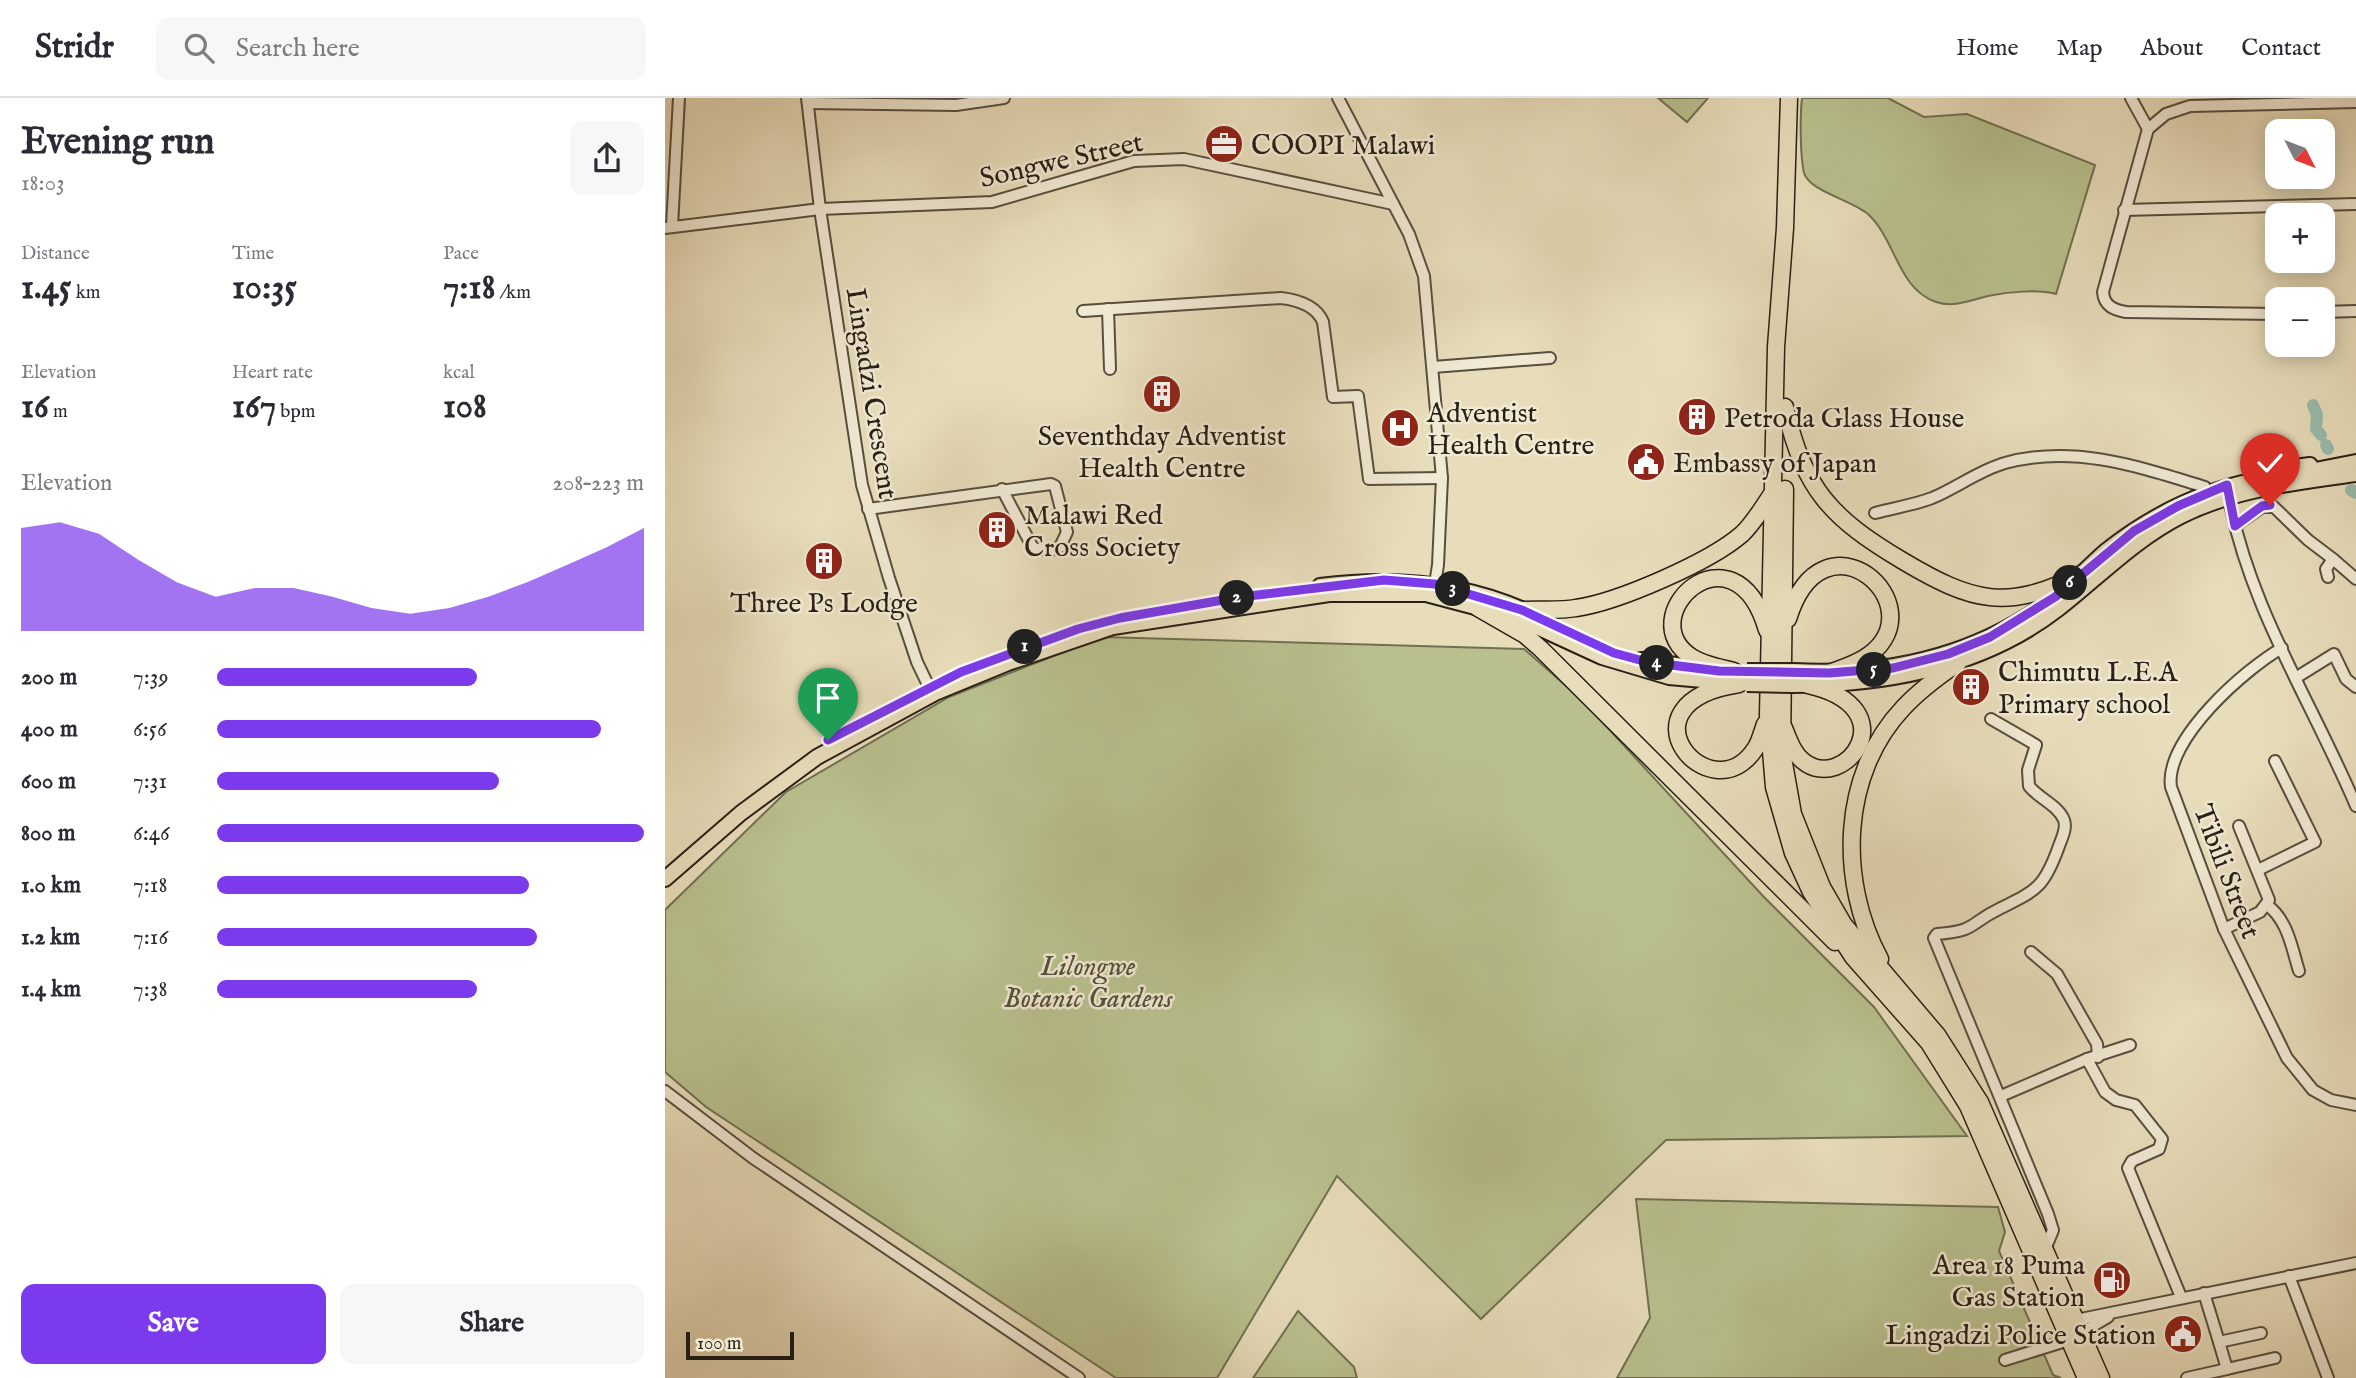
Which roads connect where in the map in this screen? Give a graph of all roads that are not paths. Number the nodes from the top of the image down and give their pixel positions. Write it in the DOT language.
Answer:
graph roads {
  1 [pos="679,98"];
  2 [pos="1003,98"];
  3 [pos="1338,98"];
  4 [pos="1789,98"];
  5 [pos="2131,98"];
  6 [pos="808,101"];
  7 [pos="2356,102"];
  8 [pos="2148,130"];
  9 [pos="1392,204"];
  10 [pos="2356,204"];
  11 [pos="820,209"];
  12 [pos="2124,210"];
  13 [pos="1785,223"];
  14 [pos="669,227"];
  15 [pos="1108,309"];
  16 [pos="1083,311"];
  17 [pos="2356,311"];
  18 [pos="2335,312"];
  19 [pos="2265,314"];
  20 [pos="1550,358"];
  21 [pos="1433,367"];
  22 [pos="1110,369"];
  23 [pos="1785,407"];
  24 [pos="2356,462"];
  25 [pos="2356,474"];
  26 [pos="1441,478"];
  27 [pos="2205,487"];
  28 [pos="1002,489"];
  29 [pos="1774,491"];
  30 [pos="2228,492"];
  31 [pos="868,509"];
  32 [pos="1874,513"];
  33 [pos="2235,526"];
  34 [pos="1779,539"];
  35 [pos="2106,551"];
  36 [pos="2333,559"];
  37 [pos="2081,574"];
  38 [pos="2328,577"];
  39 [pos="2356,579"];
  40 [pos="1435,584"];
  41 [pos="1478,608"];
  42 [pos="1522,610"];
  43 [pos="1777,642"];
  44 [pos="2282,648"];
  45 [pos="1953,658"];
  46 [pos="1829,673"];
  47 [pos="1742,677"];
  48 [pos="2297,677"];
  49 [pos="1798,681"];
  50 [pos="929,687"];
  51 [pos="2356,687"];
  52 [pos="1774,717"];
  53 [pos="1991,719"];
  54 [pos="2275,761"];
  55 [pos="2354,798"];
  56 [pos="2239,826"];
  57 [pos="665,866"];
  58 [pos="2258,870"];
  59 [pos="665,879"];
  60 [pos="2267,905"];
  61 [pos="2224,929"];
  62 [pos="2031,952"];
  63 [pos="1853,957"];
  64 [pos="2299,971"];
  65 [pos="1892,981"];
  66 [pos="2130,1045"];
  67 [pos="2093,1058"];
  68 [pos="665,1091"];
  69 [pos="2001,1096"];
  70 [pos="2356,1105"];
  71 [pos="2046,1247"];
  72 [pos="2356,1263"];
  73 [pos="2289,1276"];
  74 [pos="2204,1293"];
  75 [pos="2181,1297"];
  76 [pos="2072,1329"];
  77 [pos="2261,1333"];
  78 [pos="2219,1342"];
  79 [pos="2276,1358"];
  80 [pos="2005,1360"];
  81 [pos="2227,1369"];
  82 [pos="1079,1378"];
  83 [pos="2087,1378"];
  84 [pos="2101,1378"];
  85 [pos="2187,1378"];
  86 [pos="2329,1378"];
  1 -- 14 [label="street"];
  2 -- 6 [label="street"];
  3 -- 9 [label="street"];
  4 -- 13 [label="highway"];
  5 -- 8 [label="street"];
  6 -- 11 [label="street, Lingadzi Crescent"];
  7 -- 8 [label="street"];
  8 -- 12 [label="street"];
  9 -- 11 [label="street, Songwe Street"];
  9 -- 21 [label="street"];
  10 -- 12 [label="street"];
  11 -- 14 [label="street, Songwe Street"];
  11 -- 31 [label="street, Lingadzi Crescent"];
  12 -- 19 [label="street"];
  13 -- 23 [label="highway"];
  13 -- 29 [label="highway"];
  15 -- 16 [label="street"];
  15 -- 22 [label="street"];
  15 -- 26 [label="street"];
  17 -- 18 [label="street"];
  20 -- 21 [label="street"];
  21 -- 26 [label="street"];
  23 -- 34 [label="highway"];
  23 -- 37 [label="highway"];
  24 -- 27 [label="main road"];
  24 -- 30 [label="main road"];
  25 -- 30 [label="main road"];
  26 -- 40 [label="street"];
  27 -- 32 [label="street"];
  27 -- 35 [label="main road"];
  28 -- 28 [label="street"];
  28 -- 31 [label="street"];
  29 -- 34 [label="highway"];
  29 -- 42 [label="highway"];
  30 -- 33 [label="street"];
  30 -- 35 [label="main road"];
  30 -- 45 [label="main road"];
  31 -- 50 [label="street, Lingadzi Crescent"];
  33 -- 36 [label="street"];
  33 -- 44 [label="street"];
  34 -- 43 [label="highway"];
  35 -- 37 [label="main road"];
  36 -- 38 [label="street"];
  36 -- 39 [label="street"];
  37 -- 45 [label="main road"];
  40 -- 42 [label="main road"];
  40 -- 50 [label="main road"];
  41 -- 47 [label="main road"];
  41 -- 59 [label="main road"];
  41 -- 63 [label="highway"];
  42 -- 47 [label="main road"];
  43 -- 46 [label="highway"];
  43 -- 47 [label="highway"];
  43 -- 52 [label="highway"];
  44 -- 48 [label="street"];
  44 -- 61 [label="street, Tibili Street"];
  45 -- 46 [label="main road"];
  45 -- 49 [label="main road"];
  45 -- 65 [label="highway"];
  46 -- 49 [label="main road"];
  47 -- 49 [label="main road, bridge"];
  47 -- 52 [label="highway"];
  48 -- 51 [label="street"];
  48 -- 55 [label="street"];
  49 -- 52 [label="highway"];
  50 -- 57 [label="main road"];
  52 -- 63 [label="highway"];
  52 -- 65 [label="highway"];
  53 -- 69 [label="street"];
  54 -- 58 [label="street"];
  56 -- 58 [label="street"];
  58 -- 60 [label="street"];
  60 -- 61 [label="street"];
  60 -- 64 [label="street"];
  61 -- 70 [label="street, Tibili Street"];
  62 -- 67 [label="street"];
  63 -- 76 [label="highway"];
  65 -- 71 [label="highway"];
  66 -- 67 [label="street"];
  67 -- 69 [label="street"];
  67 -- 75 [label="street"];
  68 -- 82 [label="street"];
  69 -- 71 [label="street"];
  71 -- 76 [label="highway"];
  72 -- 73 [label="street"];
  73 -- 74 [label="street"];
  73 -- 86 [label="street"];
  74 -- 75 [label="street"];
  74 -- 78 [label="street"];
  75 -- 76 [label="street"];
  76 -- 80 [label="street"];
  76 -- 83 [label="highway"];
  76 -- 84 [label="highway"];
  77 -- 78 [label="street"];
  78 -- 81 [label="street"];
  79 -- 81 [label="street"];
  81 -- 85 [label="street"];
}
